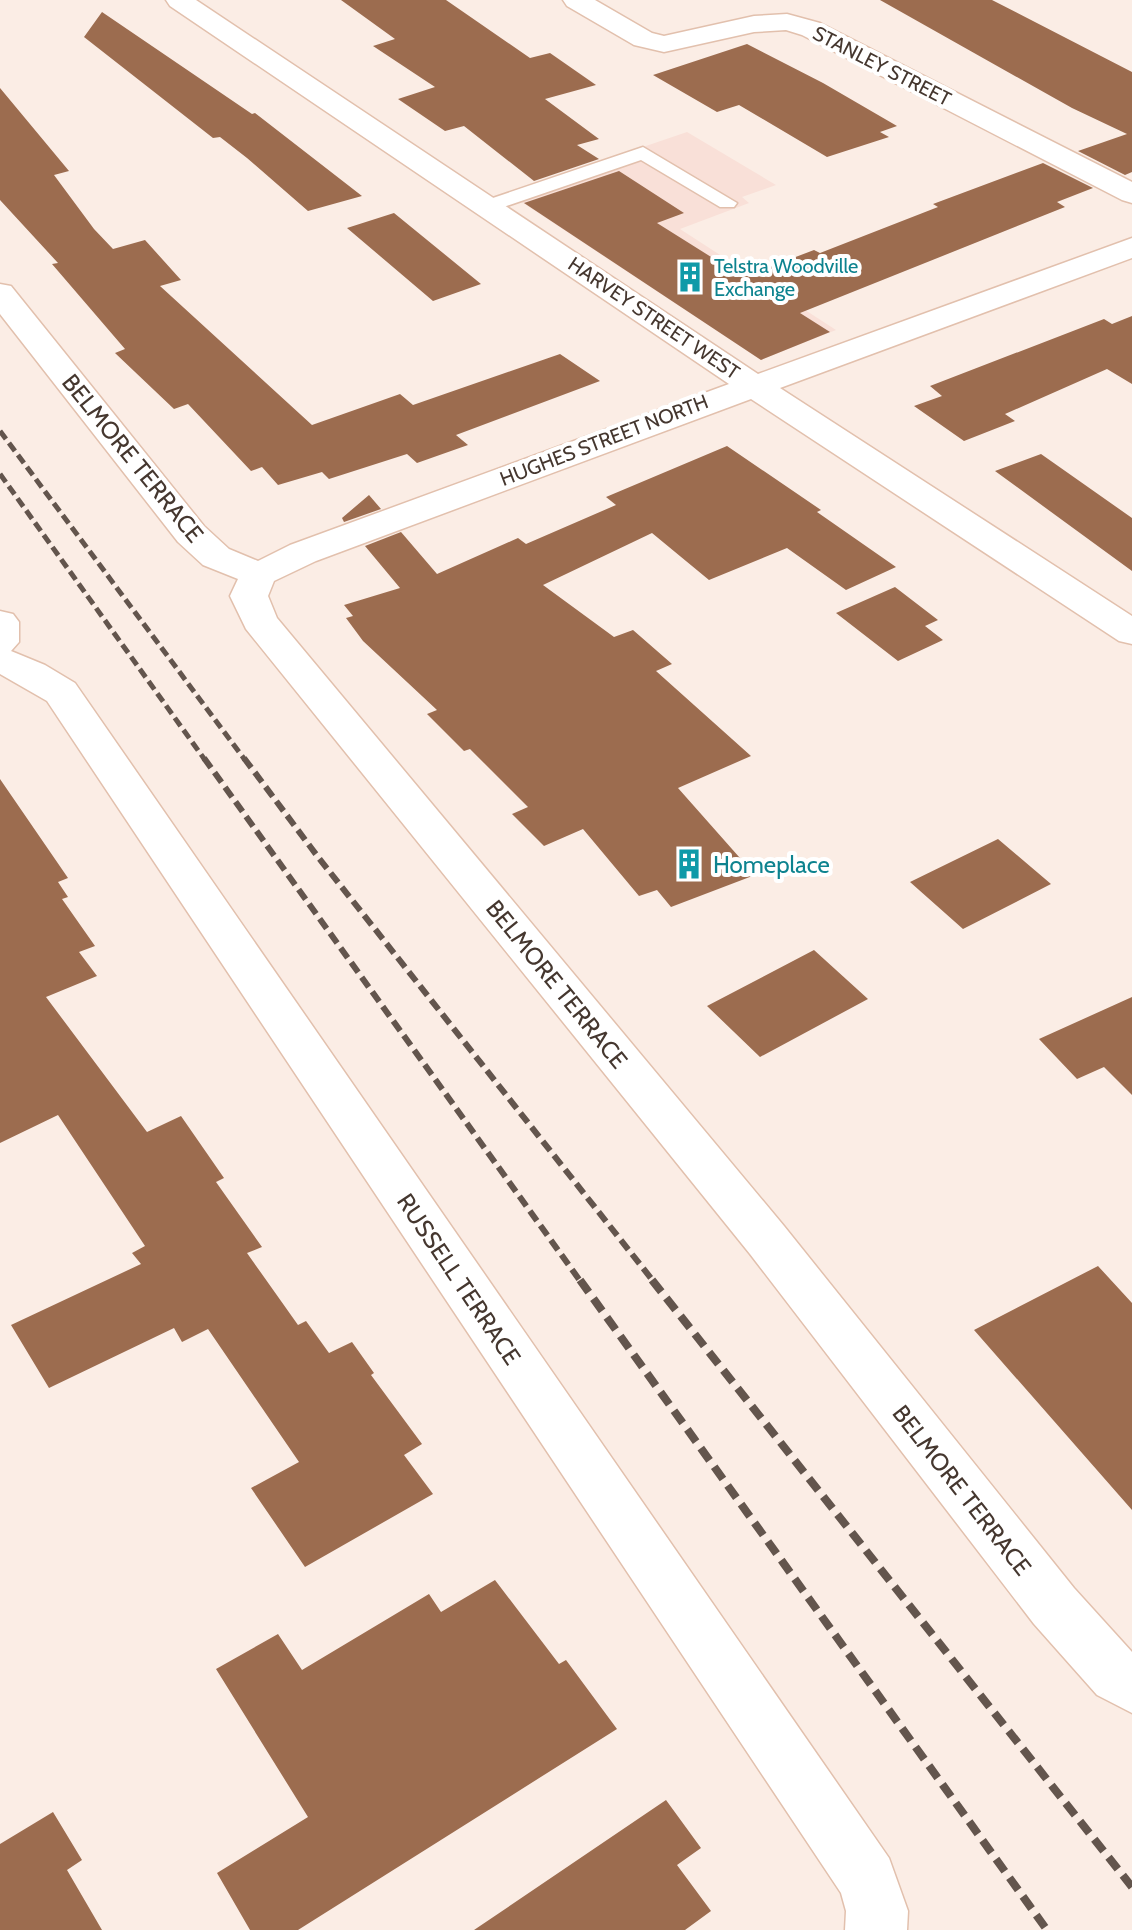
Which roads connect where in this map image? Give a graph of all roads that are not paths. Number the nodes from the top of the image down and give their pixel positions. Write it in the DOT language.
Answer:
graph roads {
  1 [pos="179,0"];
  2 [pos="576,0"];
  3 [pos="1132,194"];
  4 [pos="727,203"];
  5 [pos="488,206"];
  6 [pos="1132,247"];
  7 [pos="0,293"];
  8 [pos="752,385"];
  9 [pos="259,574"];
  10 [pos="0,622"];
  11 [pos="1132,633"];
  12 [pos="0,642"];
  13 [pos="0,660"];
  14 [pos="1132,1686"];
  15 [pos="876,1930"];
  1 -- 5 [label="street, HARVEY STREET WEST"];
  2 -- 3 [label="street, STANLEY STREET"];
  4 -- 5 [label="lane"];
  5 -- 8 [label="street, HARVEY STREET WEST"];
  6 -- 8 [label="street, HUGHES STREET NORTH"];
  7 -- 9 [label="street, BELMORE TERRACE"];
  8 -- 9 [label="street, HUGHES STREET NORTH"];
  8 -- 11 [label="street, HARVEY STREET WEST"];
  9 -- 14 [label="street, BELMORE TERRACE"];
  10 -- 12 [label="street"];
  13 -- 15 [label="street, RUSSELL TERRACE"];
}
